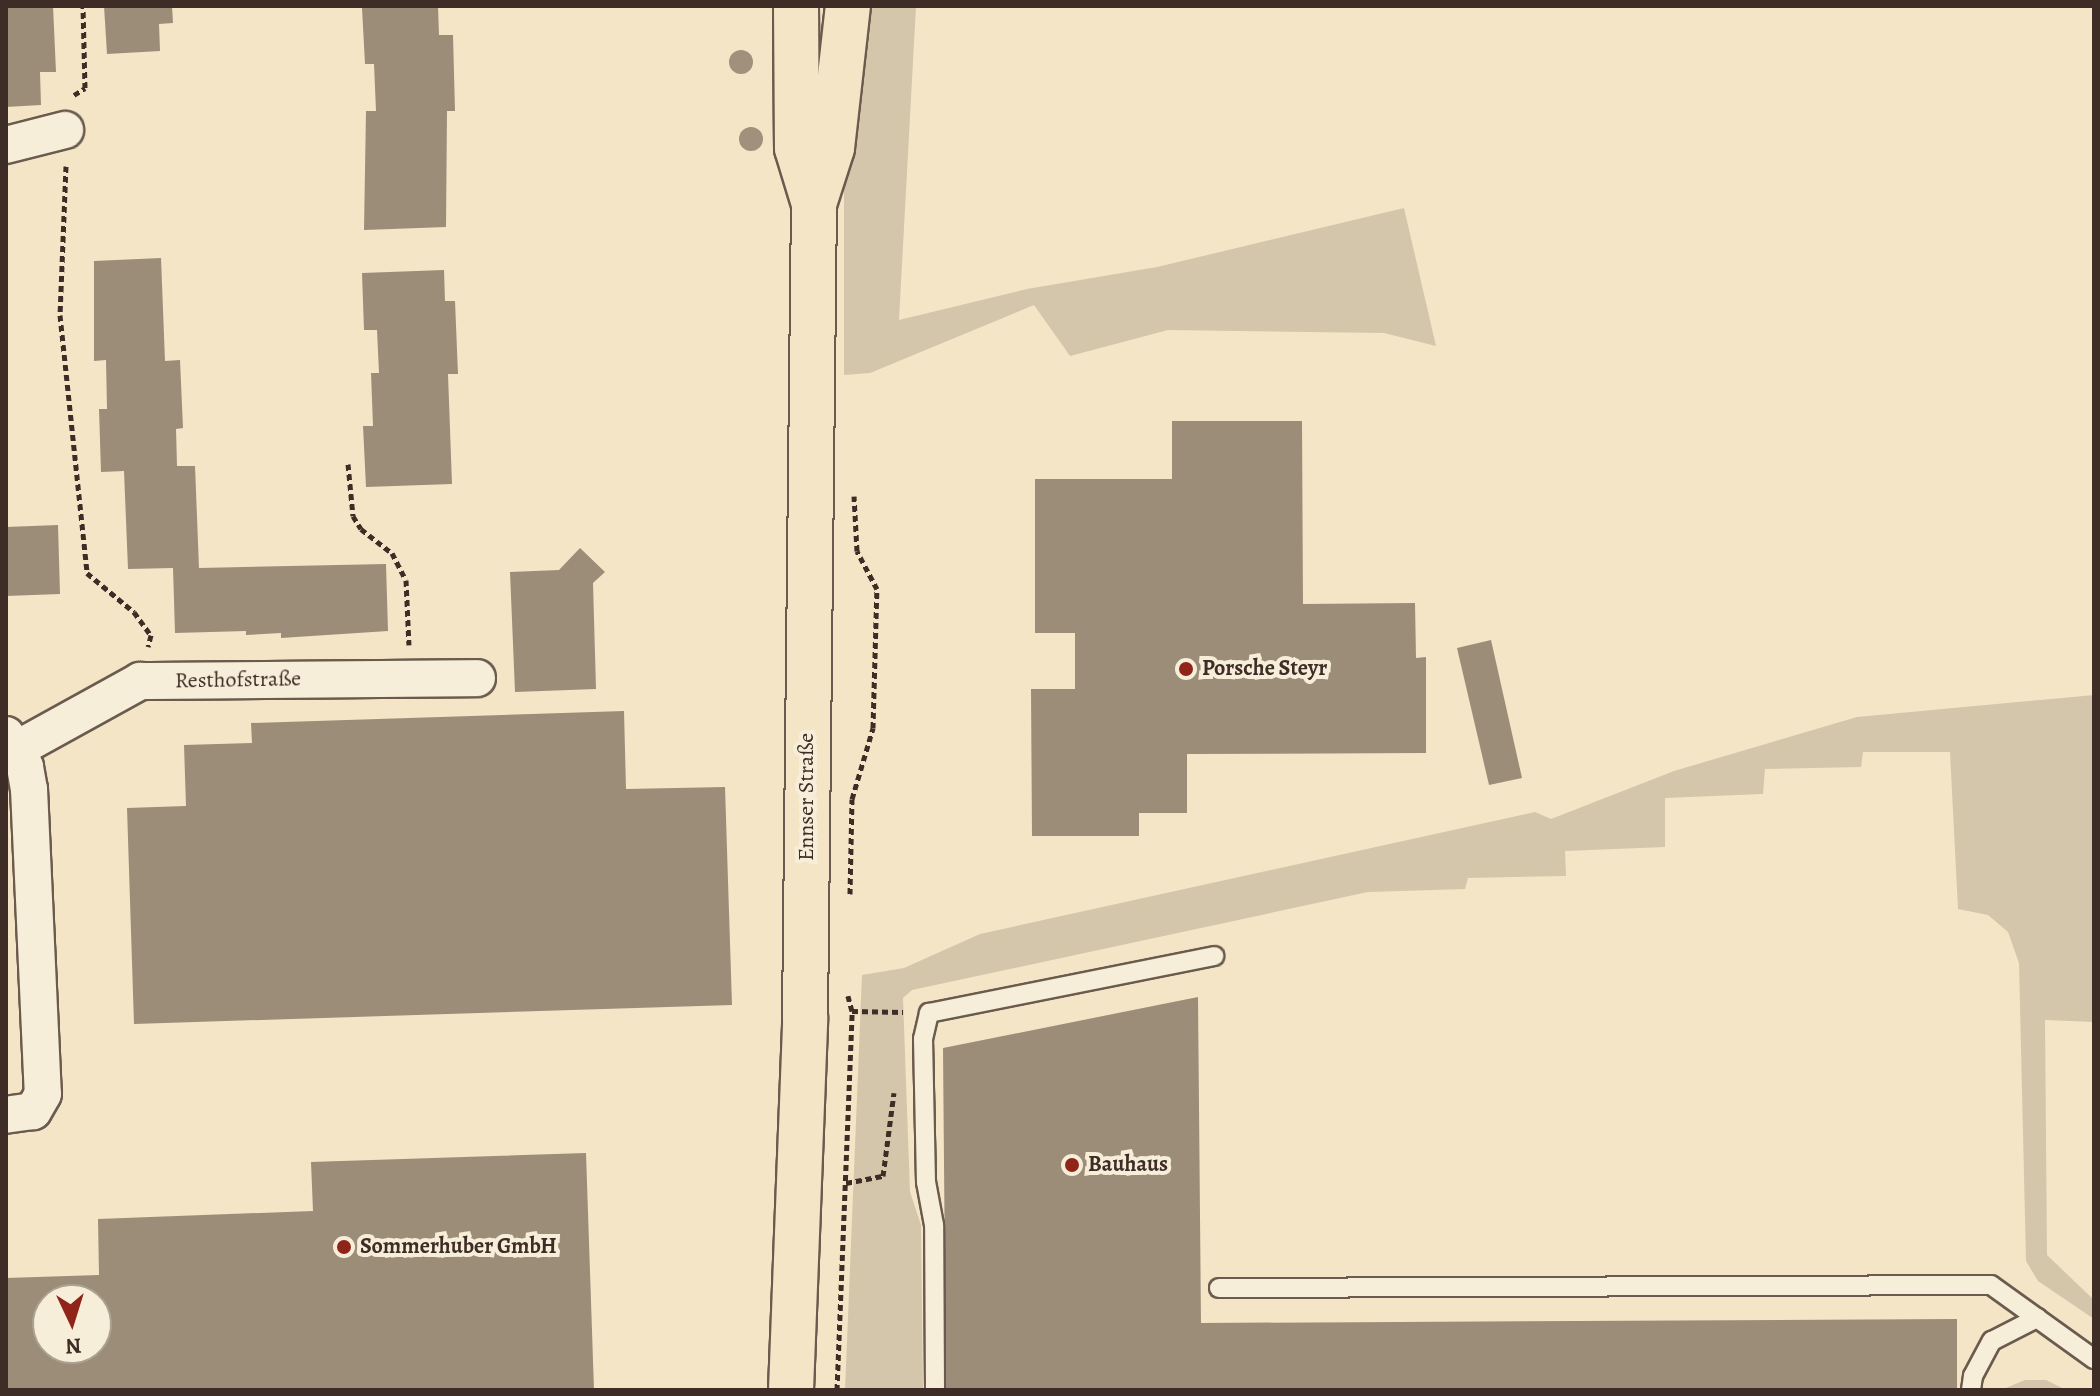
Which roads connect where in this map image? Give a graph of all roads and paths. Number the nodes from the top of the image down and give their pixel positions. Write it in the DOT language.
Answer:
graph roads {
  1 [pos="83,6"];
  2 [pos="796,6"];
  3 [pos="848,6"];
  4 [pos="65,130"];
  5 [pos="6,145"];
  6 [pos="814,204"];
  7 [pos="348,464"];
  8 [pos="854,484"];
  9 [pos="408,678"];
  10 [pos="477,678"];
  11 [pos="140,681"];
  12 [pos="12,742"];
  13 [pos="850,906"];
  14 [pos="1214,956"];
  15 [pos="848,983"];
  16 [pos="852,1011"];
  17 [pos="929,1013"];
  18 [pos="923,1039"];
  19 [pos="6,1115"];
  20 [pos="846,1183"];
  21 [pos="1219,1288"];
  22 [pos="2037,1318"];
  23 [pos="2094,1359"];
  24 [pos="791,1390"];
  25 [pos="837,1390"];
  26 [pos="935,1390"];
  27 [pos="1971,1390"];
  1 -- 4 [label="path"];
  2 -- 6 [label="main road, Ennser Straße"];
  3 -- 6 [label="main road, Ennser Straße"];
  4 -- 5 [label="street"];
  4 -- 11 [label="path"];
  6 -- 24 [label="main road, Ennser Straße"];
  7 -- 9 [label="path"];
  8 -- 13 [label="path"];
  9 -- 10 [label="street, Resthofstraße"];
  9 -- 11 [label="street, Resthofstraße"];
  11 -- 12 [label="street, Resthofstraße"];
  12 -- 19 [label="street, Resthofstraße"];
  14 -- 17 [label="lane"];
  15 -- 16 [label="path"];
  16 -- 17 [label="path"];
  16 -- 20 [label="path"];
  17 -- 18 [label="lane"];
  18 -- 20 [label="path"];
  18 -- 26 [label="lane"];
  20 -- 25 [label="path"];
  21 -- 22 [label="lane"];
  22 -- 23 [label="lane"];
  22 -- 27 [label="lane"];
}
